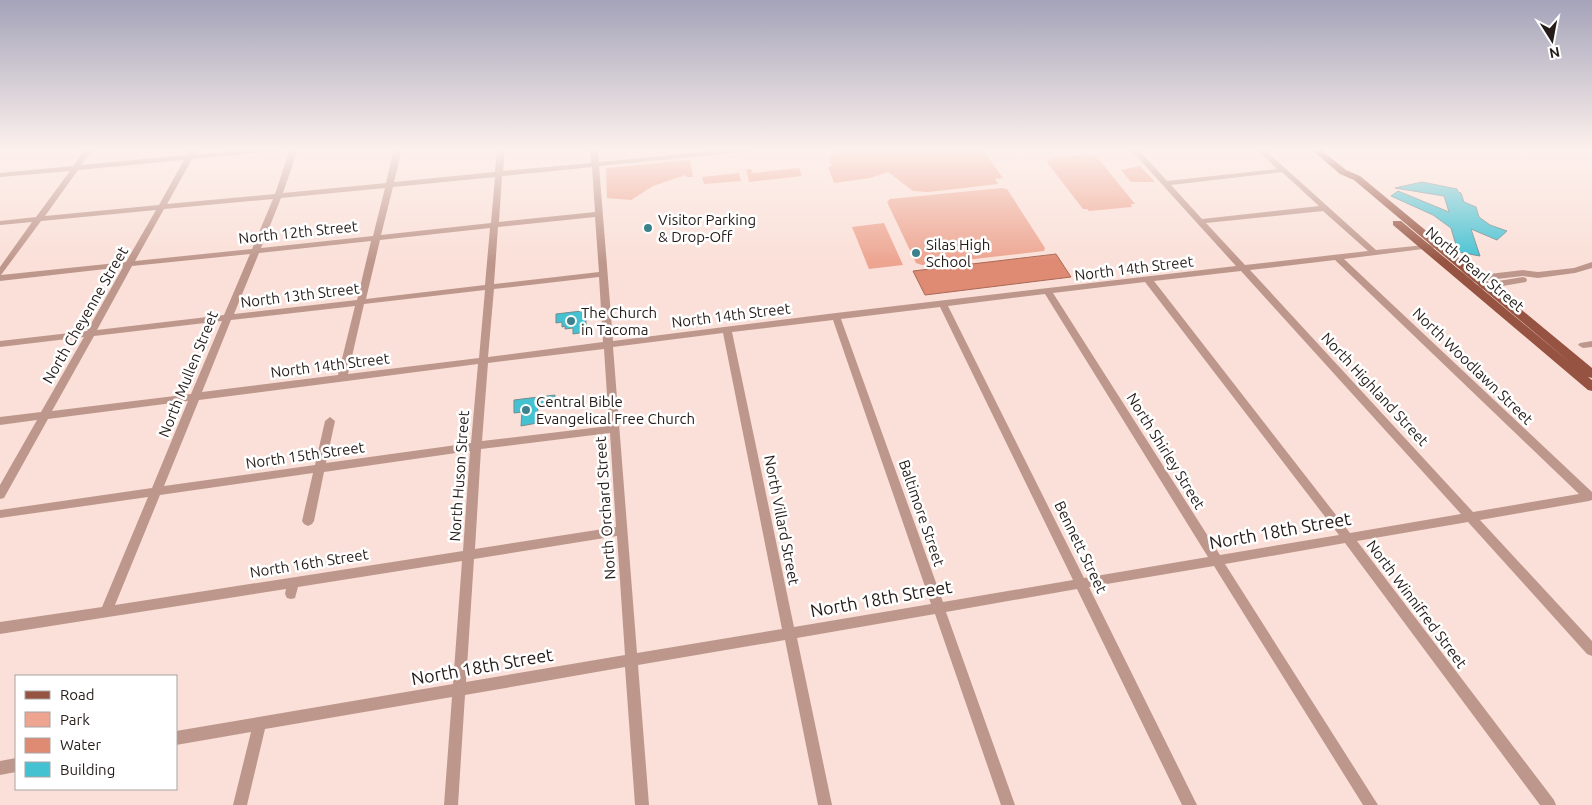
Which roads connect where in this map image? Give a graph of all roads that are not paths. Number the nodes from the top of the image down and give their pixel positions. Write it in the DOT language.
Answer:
graph roads {
  1 [pos="62,187"];
  2 [pos="173,187"];
  3 [pos="281,187"];
  4 [pos="364,187"];
  5 [pos="387,187"];
  6 [pos="498,187"];
  7 [pos="597,187"];
  8 [pos="1168,187"];
  9 [pos="1302,187"];
  10 [pos="1355,187"];
  11 [pos="1367,187"];
  12 [pos="278,196"];
  13 [pos="162,206"];
  14 [pos="1326,208"];
  15 [pos="599,214"];
  16 [pos="38,219"];
  17 [pos="1201,221"];
  18 [pos="0,223"];
  19 [pos="495,226"];
  20 [pos="376,238"];
  21 [pos="1437,245"];
  22 [pos="1425,246"];
  23 [pos="253,251"];
  24 [pos="1374,253"];
  25 [pos="1337,257"];
  26 [pos="131,264"];
  27 [pos="1450,267"];
  28 [pos="1244,268"];
  29 [pos="1589,268"];
  30 [pos="0,273"];
  31 [pos="603,274"];
  32 [pos="0,278"];
  33 [pos="1148,280"];
  34 [pos="1482,282"];
  35 [pos="491,287"];
  36 [pos="1047,291"];
  37 [pos="1485,297"];
  38 [pos="361,302"];
  39 [pos="943,304"];
  40 [pos="836,316"];
  41 [pos="228,317"];
  42 [pos="728,330"];
  43 [pos="92,333"];
  44 [pos="0,344"];
  45 [pos="609,345"];
  46 [pos="484,360"];
  47 [pos="1592,374"];
  48 [pos="342,378"];
  49 [pos="1592,387"];
  50 [pos="196,397"];
  51 [pos="45,415"];
  52 [pos="0,421"];
  53 [pos="330,421"];
  54 [pos="615,429"];
  55 [pos="476,446"];
  56 [pos="320,468"];
  57 [pos="156,492"];
  58 [pos="0,495"];
  59 [pos="1590,496"];
  60 [pos="0,514"];
  61 [pos="1472,517"];
  62 [pos="308,521"];
  63 [pos="622,531"];
  64 [pos="1348,538"];
  65 [pos="468,553"];
  66 [pos="1217,560"];
  67 [pos="1082,583"];
  68 [pos="938,608"];
  69 [pos="107,610"];
  70 [pos="0,628"];
  71 [pos="788,633"];
  72 [pos="1592,650"];
  73 [pos="631,660"];
  74 [pos="460,689"];
  75 [pos="260,723"];
  76 [pos="178,738"];
  77 [pos="15,765"];
  78 [pos="0,768"];
  79 [pos="240,805"];
  80 [pos="451,805"];
  81 [pos="642,805"];
  82 [pos="825,805"];
  83 [pos="1008,805"];
  84 [pos="1190,805"];
  85 [pos="1371,805"];
  86 [pos="1549,805"];
  1 -- 16 [label="street"];
  2 -- 13 [label="street, North Cheyenne Street"];
  3 -- 12 [label="street, North Mullen Street"];
  4 -- 12 [label="street"];
  5 -- 20 [label="street"];
  6 -- 19 [label="street, North Huson Street"];
  7 -- 15 [label="street, North Orchard Street"];
  8 -- 17 [label="street, North Highland Street"];
  9 -- 14 [label="street"];
  10 -- 22 [label="main road, North Pearl Street"];
  11 -- 21 [label="main road, North Pearl Street"];
  12 -- 13 [label="street"];
  12 -- 23 [label="street, North Mullen Street"];
  13 -- 16 [label="street"];
  13 -- 26 [label="street, North Cheyenne Street"];
  14 -- 17 [label="street"];
  14 -- 24 [label="street"];
  15 -- 19 [label="street, North 12th Street"];
  15 -- 31 [label="street, North Orchard Street"];
  16 -- 18 [label="street"];
  16 -- 30 [label="street"];
  17 -- 28 [label="street, North Highland Street"];
  19 -- 20 [label="street, North 12th Street"];
  19 -- 35 [label="street, North Huson Street"];
  20 -- 23 [label="street, North 12th Street"];
  20 -- 38 [label="street"];
  21 -- 22 [label="street, North 14th Street"];
  21 -- 34 [label="main road, North Pearl Street"];
  22 -- 24 [label="street, North 14th Street"];
  22 -- 27 [label="main road, North Pearl Street"];
  23 -- 26 [label="street, North 12th Street"];
  23 -- 41 [label="street, North Mullen Street"];
  24 -- 25 [label="street, North 14th Street"];
  25 -- 28 [label="street, North 14th Street"];
  25 -- 59 [label="street, North Woodlawn Street"];
  26 -- 32 [label="street, North 12th Street"];
  26 -- 43 [label="street, North Cheyenne Street"];
  27 -- 34 [label="street"];
  27 -- 37 [label="main road, North Pearl Street"];
  28 -- 33 [label="street, North 14th Street"];
  28 -- 61 [label="street, North Highland Street"];
  29 -- 34 [label="street"];
  31 -- 35 [label="street, North 13th Street"];
  31 -- 45 [label="street, North Orchard Street"];
  33 -- 36 [label="street, North 14th Street"];
  33 -- 64 [label="street, North Winnifred Street"];
  34 -- 37 [label="street"];
  34 -- 47 [label="main road, North Pearl Street"];
  35 -- 38 [label="street, North 13th Street"];
  35 -- 46 [label="street, North Huson Street"];
  36 -- 39 [label="street, North 14th Street"];
  36 -- 66 [label="street, North Shirley Street"];
  37 -- 49 [label="main road, North Pearl Street"];
  38 -- 41 [label="street, North 13th Street"];
  38 -- 48 [label="street"];
  39 -- 40 [label="street, North 14th Street"];
  39 -- 67 [label="street, Bennett Street"];
  40 -- 42 [label="street, North 14th Street"];
  40 -- 68 [label="street, Baltimore Street"];
  41 -- 43 [label="street, North 13th Street"];
  41 -- 50 [label="street, North Mullen Street"];
  42 -- 45 [label="street, North 14th Street"];
  42 -- 71 [label="street, North Villard Street"];
  43 -- 44 [label="street, North 13th Street"];
  43 -- 51 [label="street, North Cheyenne Street"];
  45 -- 46 [label="street, North 14th Street"];
  45 -- 54 [label="street, North Orchard Street"];
  46 -- 48 [label="street, North 14th Street"];
  46 -- 55 [label="street, North Huson Street"];
  48 -- 50 [label="street, North 14th Street"];
  50 -- 51 [label="street, North 14th Street"];
  50 -- 57 [label="street, North Mullen Street"];
  51 -- 52 [label="street, North 14th Street"];
  51 -- 58 [label="street, North Cheyenne Street"];
  53 -- 56 [label="street"];
  54 -- 55 [label="street, North 15th Street"];
  54 -- 63 [label="street, North Orchard Street"];
  55 -- 56 [label="street, North 15th Street"];
  55 -- 65 [label="street, North Huson Street"];
  56 -- 57 [label="street, North 15th Street"];
  56 -- 62 [label="street"];
  57 -- 60 [label="street, North 15th Street"];
  57 -- 69 [label="street, North Mullen Street"];
  59 -- 61 [label="street, North 18th Street"];
  61 -- 64 [label="street, North 18th Street"];
  61 -- 72 [label="street, North Highland Street"];
  63 -- 65 [label="street, North 16th Street"];
  63 -- 73 [label="street, North Orchard Street"];
  64 -- 66 [label="street, North 18th Street"];
  64 -- 86 [label="street, North Winnifred Street"];
  65 -- 69 [label="street, North 16th Street"];
  65 -- 74 [label="street, North Huson Street"];
  66 -- 67 [label="street, North 18th Street"];
  66 -- 85 [label="street, North Shirley Street"];
  67 -- 68 [label="street, North 18th Street"];
  67 -- 84 [label="street, Bennett Street"];
  68 -- 71 [label="street, North 18th Street"];
  68 -- 83 [label="street, Baltimore Street"];
  69 -- 70 [label="street, North 16th Street"];
  71 -- 73 [label="street, North 18th Street"];
  71 -- 82 [label="street, North Villard Street"];
  73 -- 74 [label="street, North 18th Street"];
  73 -- 81 [label="street, North Orchard Street"];
  74 -- 75 [label="street, North 18th Street"];
  74 -- 80 [label="street, North Huson Street"];
  75 -- 76 [label="street, North 18th Street"];
  75 -- 79 [label="street"];
  77 -- 78 [label="street"];
}
